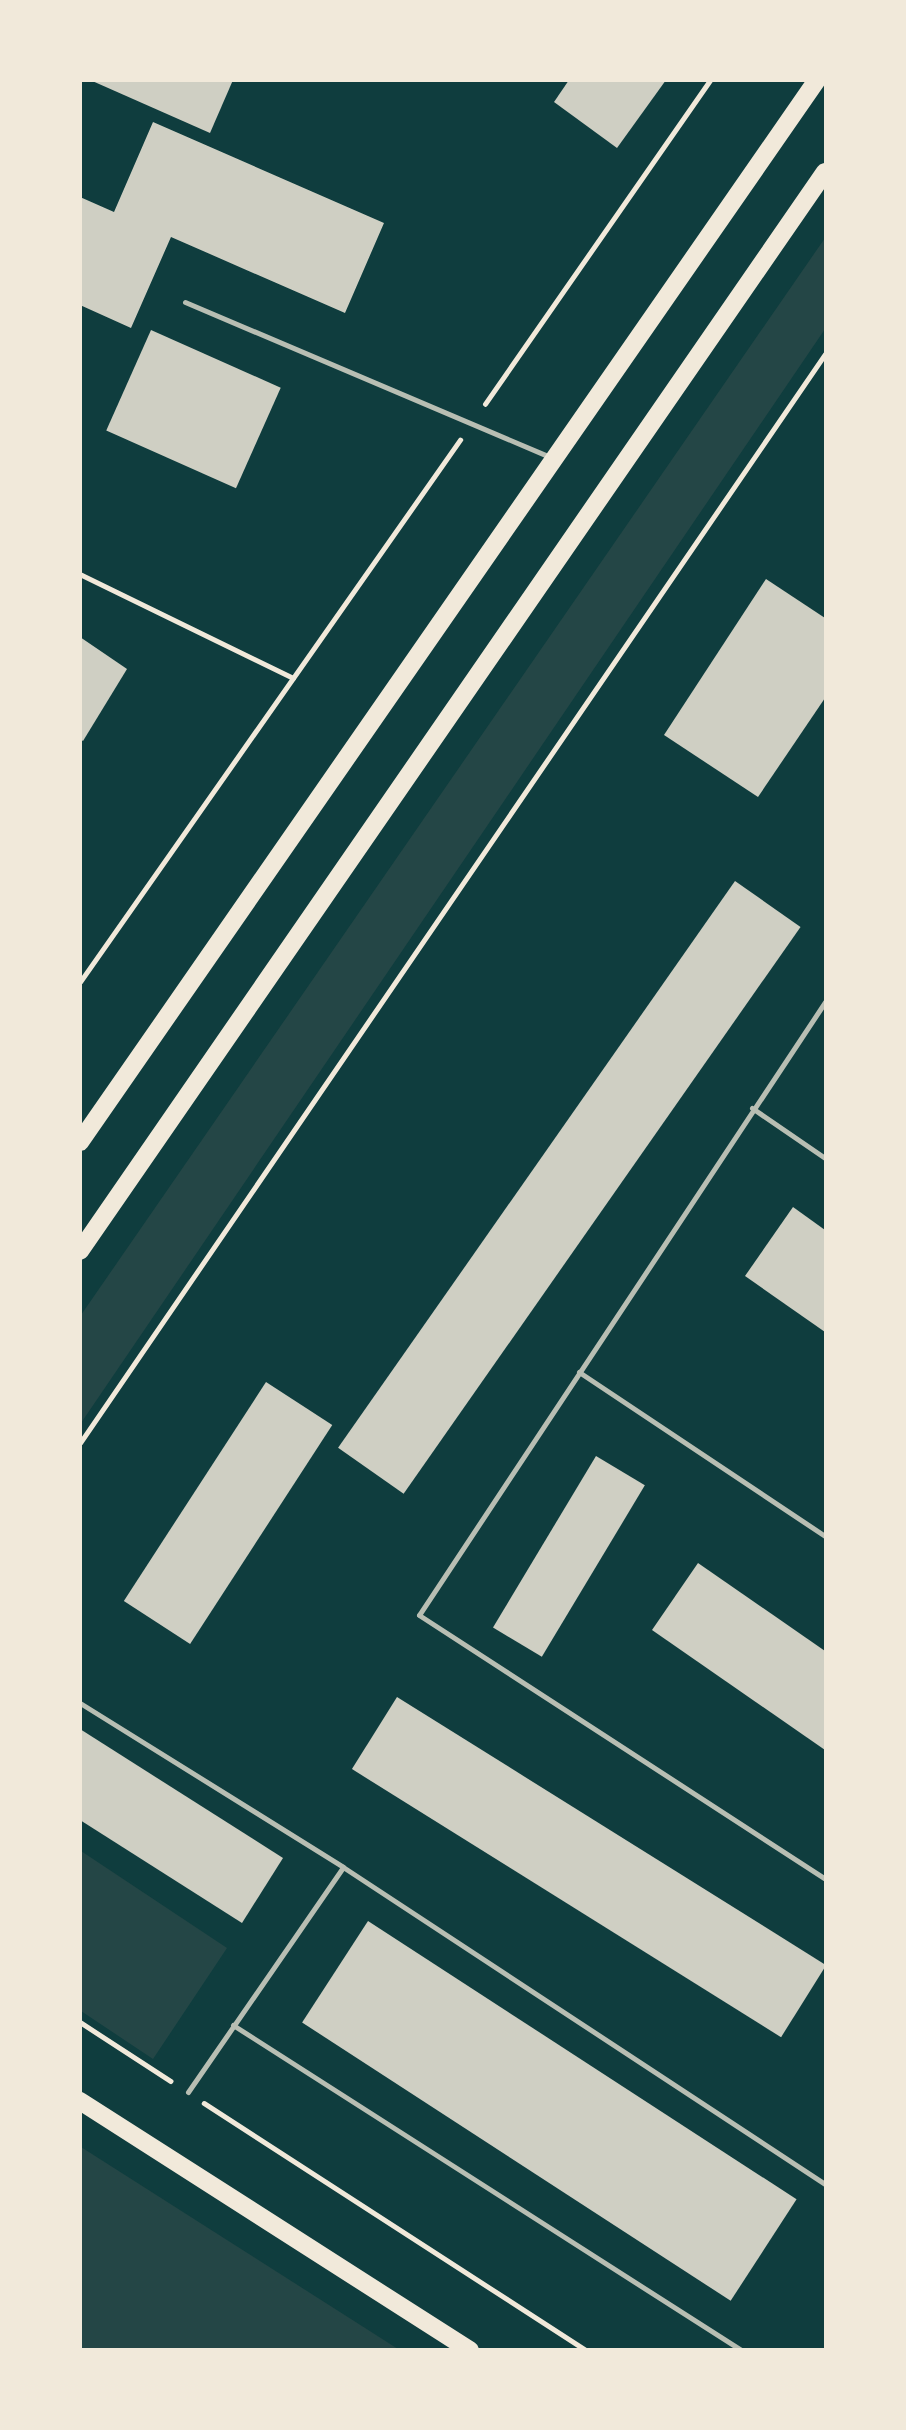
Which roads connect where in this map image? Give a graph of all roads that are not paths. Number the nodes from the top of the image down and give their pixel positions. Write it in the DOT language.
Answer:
graph roads {
  1 [pos="817,80"];
  2 [pos="825,172"];
  3 [pos="185,302"];
  4 [pos="554,458"];
  5 [pos="825,1002"];
  6 [pos="752,1108"];
  7 [pos="82,1136"];
  8 [pos="825,1158"];
  9 [pos="80,1251"];
  10 [pos="579,1371"];
  11 [pos="825,1536"];
  12 [pos="80,1703"];
  13 [pos="343,1867"];
  14 [pos="825,1879"];
  15 [pos="233,2025"];
  16 [pos="188,2092"];
  17 [pos="80,2101"];
  18 [pos="825,2184"];
  19 [pos="471,2350"];
  20 [pos="741,2350"];
  1 -- 4 [label="main road"];
  2 -- 9 [label="main road"];
  3 -- 4 [label="lane"];
  4 -- 7 [label="main road"];
  5 -- 6 [label="lane"];
  6 -- 8 [label="lane"];
  6 -- 10 [label="lane"];
  10 -- 11 [label="lane"];
  10 -- 14 [label="lane"];
  12 -- 13 [label="lane"];
  13 -- 15 [label="lane"];
  13 -- 18 [label="lane"];
  15 -- 16 [label="lane"];
  15 -- 20 [label="lane"];
  17 -- 19 [label="main road"];
}
